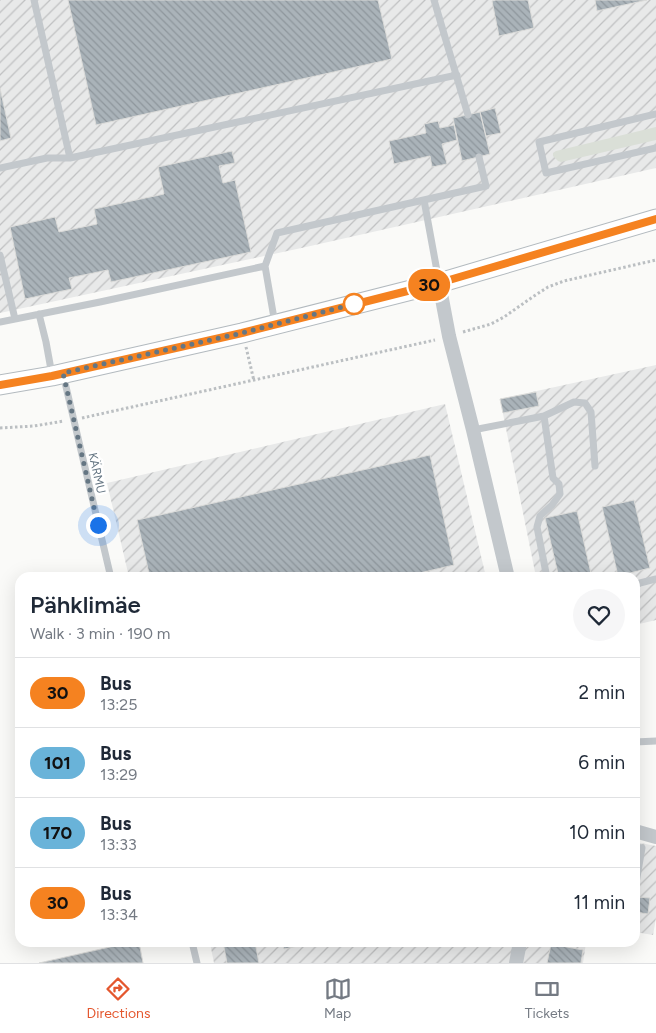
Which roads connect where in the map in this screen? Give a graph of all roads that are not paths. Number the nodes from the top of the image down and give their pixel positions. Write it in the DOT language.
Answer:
graph roads {
  1 [pos="34,0"];
  2 [pos="434,0"];
  3 [pos="457,75"];
  4 [pos="656,114"];
  5 [pos="468,115"];
  6 [pos="656,148"];
  7 [pos="479,157"];
  8 [pos="70,158"];
  9 [pos="0,168"];
  10 [pos="424,200"];
  11 [pos="656,218"];
  12 [pos="0,255"];
  13 [pos="265,266"];
  14 [pos="439,283"];
  15 [pos="39,314"];
  16 [pos="15,319"];
  17 [pos="0,322"];
  18 [pos="275,324"];
  19 [pos="58,375"];
  20 [pos="0,385"];
  21 [pos="544,416"];
  22 [pos="474,430"];
  23 [pos="595,466"];
  24 [pos="110,572"];
  25 [pos="507,572"];
  26 [pos="546,572"];
  27 [pos="656,579"];
  28 [pos="640,583"];
  29 [pos="656,741"];
  30 [pos="640,742"];
  31 [pos="640,832"];
  32 [pos="656,837"];
  33 [pos="640,848"];
  34 [pos="640,860"];
  35 [pos="193,947"];
  36 [pos="519,947"];
  37 [pos="197,963"];
  38 [pos="516,963"];
  1 -- 8 [label="lane"];
  2 -- 3 [label="lane"];
  3 -- 5 [label="lane"];
  3 -- 8 [label="lane"];
  4 -- 6 [label="lane"];
  7 -- 10 [label="lane"];
  8 -- 9 [label="lane"];
  10 -- 13 [label="lane"];
  10 -- 14 [label="lane"];
  11 -- 14 [label="main road"];
  12 -- 16 [label="lane"];
  13 -- 15 [label="lane"];
  13 -- 18 [label="lane"];
  14 -- 18 [label="main road"];
  14 -- 22 [label="street"];
  15 -- 16 [label="lane"];
  15 -- 19 [label="lane, KÄRMU"];
  16 -- 17 [label="lane"];
  18 -- 19 [label="main road"];
  19 -- 20 [label="main road"];
  19 -- 24 [label="lane, KÄRMU"];
  21 -- 22 [label="lane"];
  21 -- 23 [label="lane"];
  21 -- 26 [label="lane"];
  22 -- 25 [label="street"];
  27 -- 28 [label="lane"];
  29 -- 30 [label="lane"];
  31 -- 32 [label="street"];
  33 -- 34 [label="lane"];
  35 -- 37 [label="lane"];
  36 -- 38 [label="street"];
}
